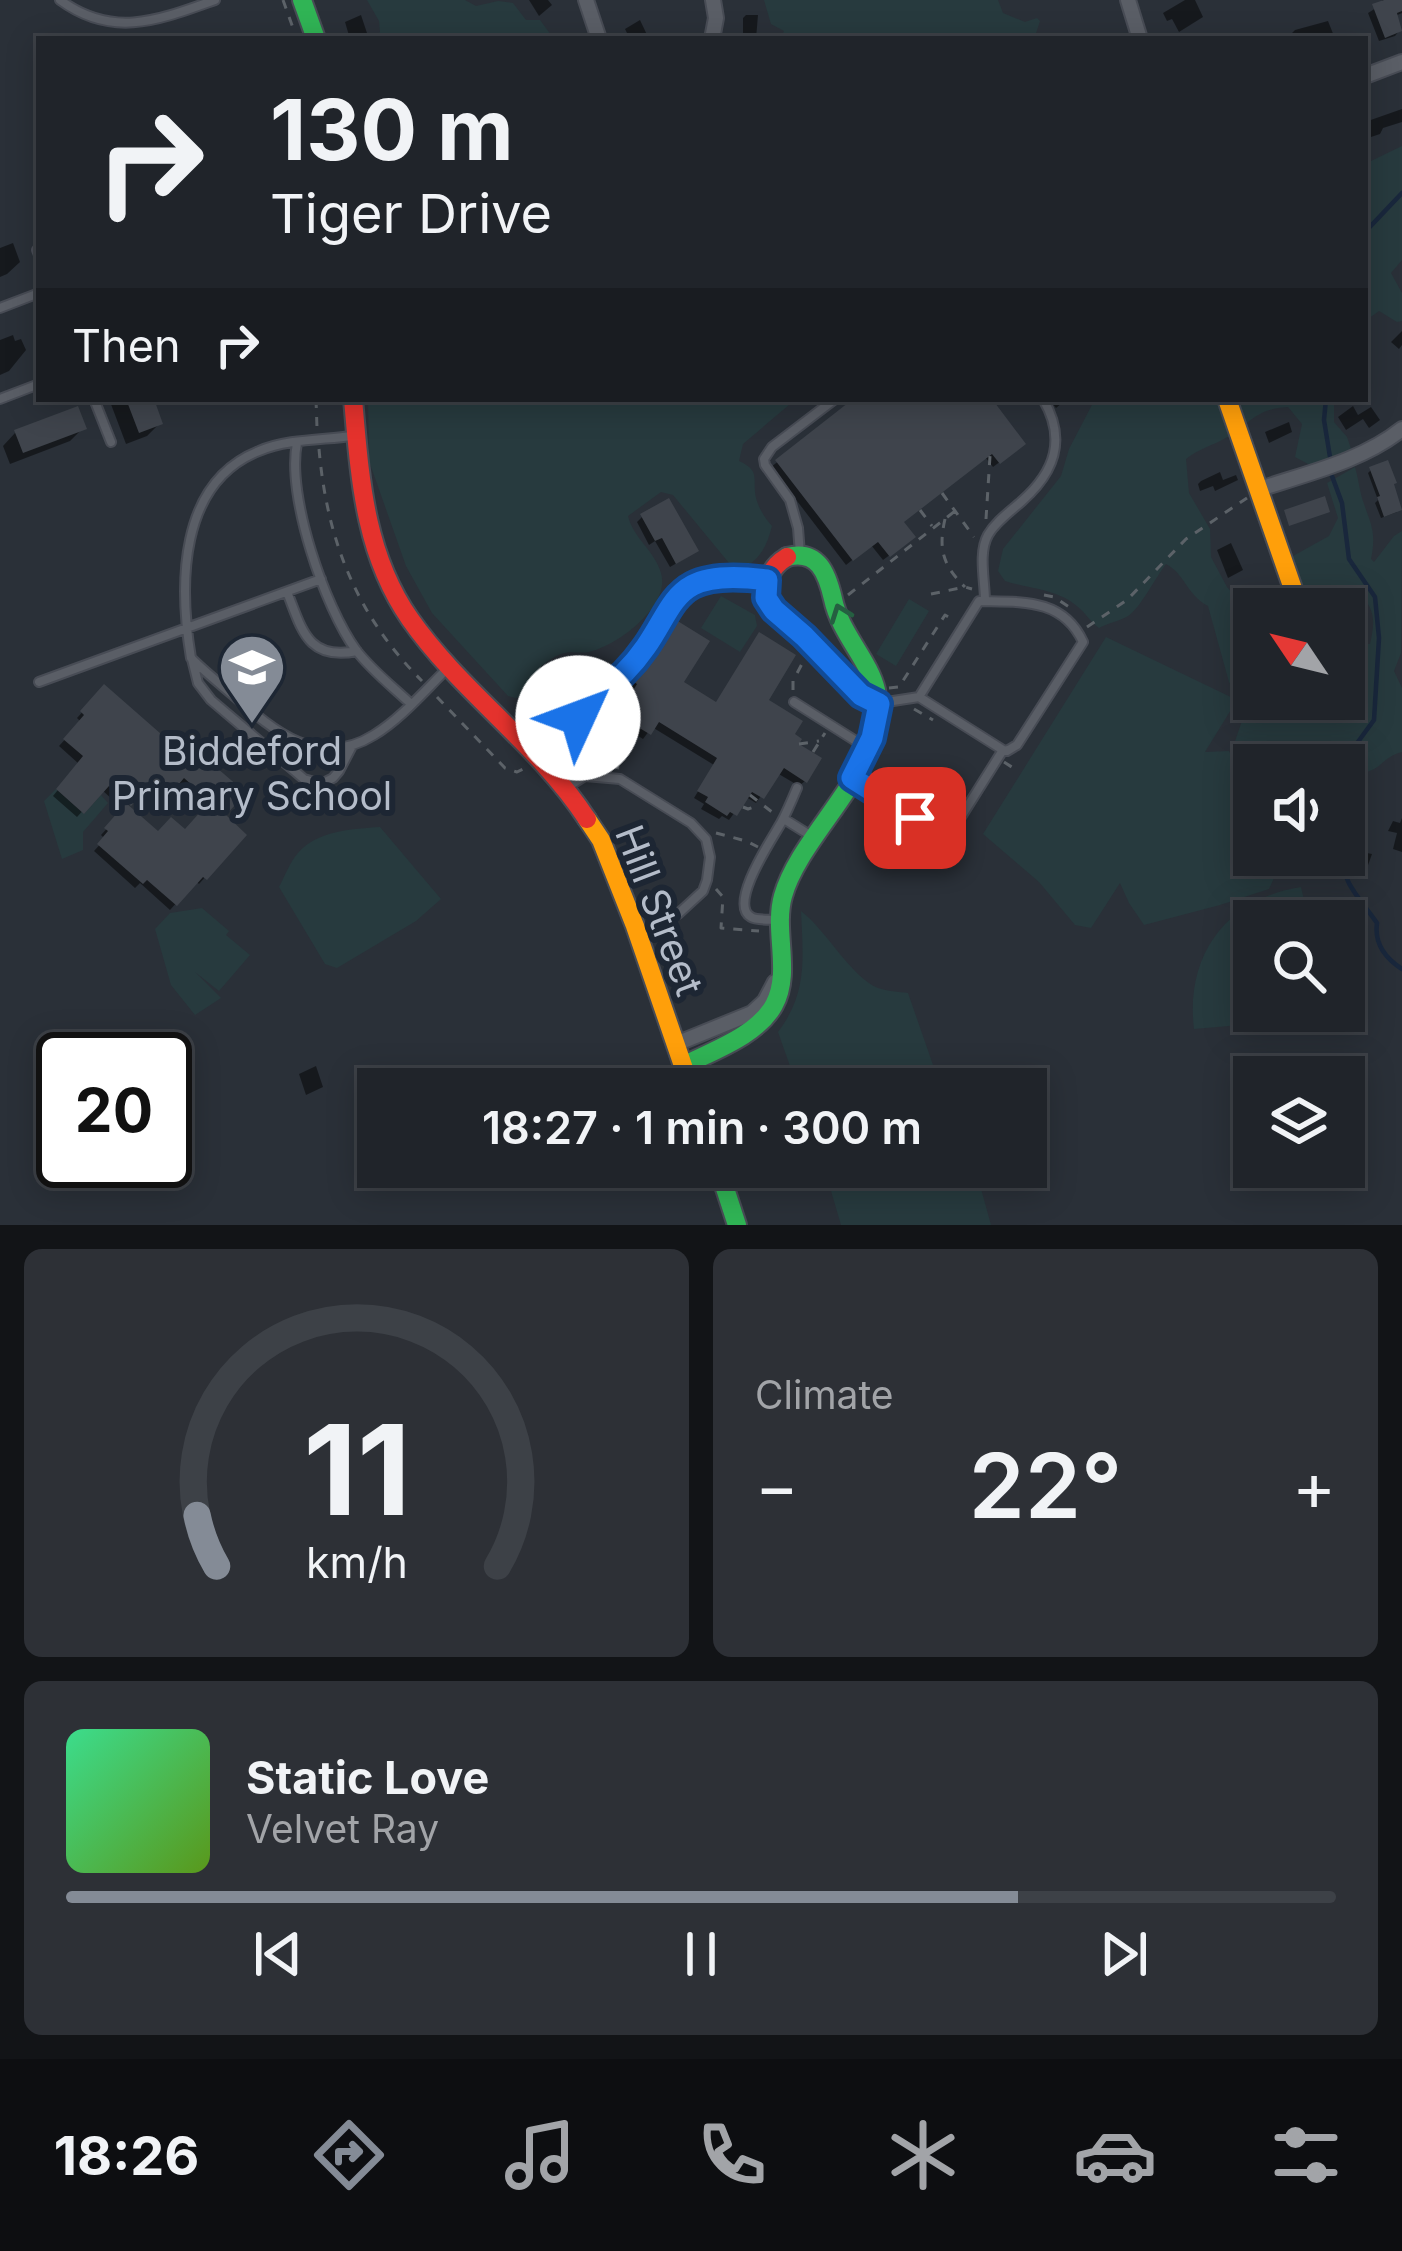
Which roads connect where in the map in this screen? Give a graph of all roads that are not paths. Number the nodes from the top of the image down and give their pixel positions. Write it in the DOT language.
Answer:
graph roads {
  1 [pos="60,0"];
  2 [pos="215,0"];
  3 [pos="302,0"];
  4 [pos="586,0"];
  5 [pos="713,0"];
  6 [pos="1128,0"];
  7 [pos="315,36"];
  8 [pos="598,36"];
  9 [pos="713,36"];
  10 [pos="1138,36"];
  11 [pos="1402,62"];
  12 [pos="1368,75"];
  13 [pos="36,294"];
  14 [pos="0,308"];
  15 [pos="36,385"];
  16 [pos="0,399"];
  17 [pos="95,402"];
  18 [pos="353,402"];
  19 [pos="831,402"];
  20 [pos="1045,402"];
  21 [pos="1228,402"];
  22 [pos="1402,429"];
  23 [pos="354,436"];
  24 [pos="111,442"];
  25 [pos="297,443"];
  26 [pos="1260,489"];
  27 [pos="800,556"];
  28 [pos="321,579"];
  29 [pos="767,580"];
  30 [pos="1293,588"];
  31 [pos="286,592"];
  32 [pos="986,601"];
  33 [pos="187,630"];
  34 [pos="357,651"];
  35 [pos="191,658"];
  36 [pos="450,666"];
  37 [pos="39,682"];
  38 [pos="881,694"];
  39 [pos="920,697"];
  40 [pos="794,702"];
  41 [pos="411,704"];
  42 [pos="353,745"];
  43 [pos="868,749"];
  44 [pos="1000,754"];
  45 [pos="585,776"];
  46 [pos="852,778"];
  47 [pos="567,788"];
  48 [pos="797,788"];
  49 [pos="784,819"];
  50 [pos="814,838"];
  51 [pos="781,920"];
  52 [pos="638,936"];
  53 [pos="781,972"];
  54 [pos="676,1044"];
  55 [pos="683,1066"];
  56 [pos="725,1188"];
  57 [pos="737,1225"];
  1 -- 2 [label="lane"];
  3 -- 7 [label="street"];
  4 -- 8 [label="street"];
  5 -- 9 [label="street"];
  6 -- 10 [label="street"];
  11 -- 12 [label="street"];
  13 -- 14 [label="lane"];
  15 -- 16 [label="lane"];
  17 -- 24 [label="lane"];
  18 -- 23 [label="street, Hill Street"];
  19 -- 27 [label="lane"];
  20 -- 32 [label="lane"];
  21 -- 26 [label="street"];
  22 -- 26 [label="street"];
  23 -- 25 [label="lane"];
  23 -- 36 [label="street, Hill Street"];
  25 -- 28 [label="lane"];
  25 -- 33 [label="lane"];
  26 -- 30 [label="street"];
  27 -- 29 [label="street"];
  38 -- 27 [label="street, one-way"];
  28 -- 31 [label="lane"];
  28 -- 34 [label="lane"];
  29 -- 38 [label="street"];
  29 -- 45 [label="lane"];
  31 -- 33 [label="lane"];
  31 -- 34 [label="lane"];
  32 -- 39 [label="lane"];
  32 -- 44 [label="lane"];
  33 -- 35 [label="lane"];
  33 -- 37 [label="lane"];
  34 -- 41 [label="lane"];
  35 -- 42 [label="lane"];
  35 -- 42 [label="lane"];
  36 -- 41 [label="lane"];
  36 -- 47 [label="street, Hill Street"];
  38 -- 39 [label="lane"];
  38 -- 43 [label="street"];
  39 -- 44 [label="lane"];
  40 -- 43 [label="lane"];
  41 -- 42 [label="lane"];
  43 -- 46 [label="street"];
  44 -- 46 [label="lane"];
  45 -- 47 [label="lane"];
  45 -- 52 [label="lane"];
  46 -- 50 [label="street"];
  47 -- 52 [label="street, Hill Street"];
  48 -- 49 [label="lane"];
  49 -- 50 [label="lane"];
  49 -- 51 [label="lane"];
  50 -- 51 [label="street"];
  51 -- 53 [label="street"];
  52 -- 54 [label="street, Hill Street"];
  53 -- 54 [label="street"];
  53 -- 55 [label="street"];
  54 -- 55 [label="street, Hill Street"];
  56 -- 57 [label="street"];
}
